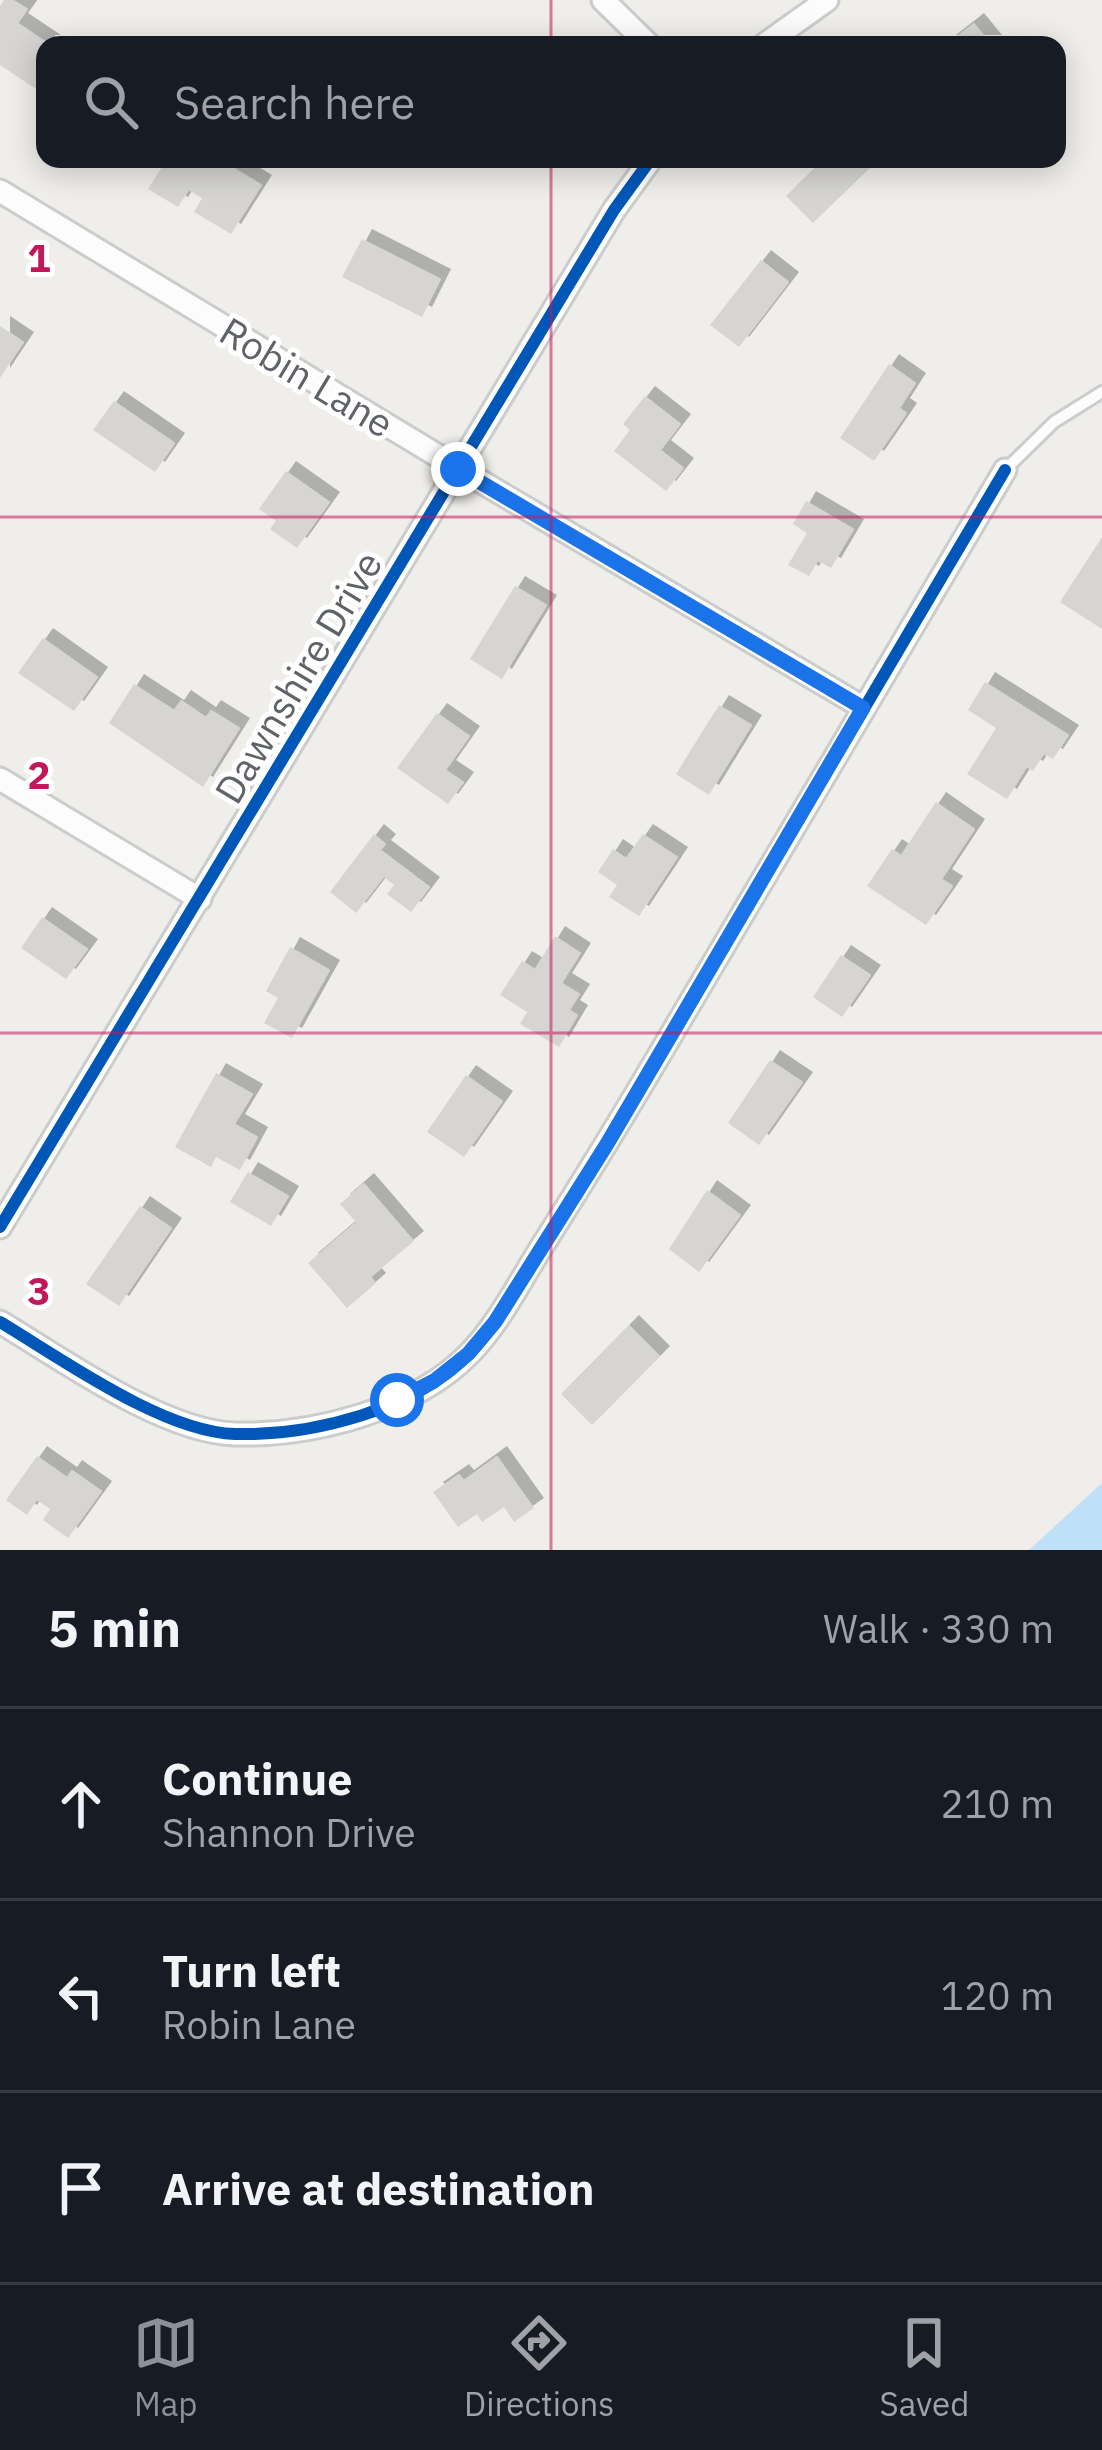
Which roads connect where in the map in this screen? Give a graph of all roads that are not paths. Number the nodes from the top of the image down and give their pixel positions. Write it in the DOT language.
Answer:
graph roads {
  1 [pos="603,0"];
  2 [pos="827,0"];
  3 [pos="640,36"];
  4 [pos="777,36"];
  5 [pos="644,168"];
  6 [pos="0,190"];
  7 [pos="1102,392"];
  8 [pos="458,469"];
  9 [pos="1006,470"];
  10 [pos="863,708"];
  11 [pos="0,779"];
  12 [pos="200,899"];
  13 [pos="0,1227"];
  14 [pos="0,1322"];
  1 -- 3 [label="street"];
  2 -- 4 [label="street"];
  5 -- 8 [label="street, Dawnshire Drive"];
  6 -- 8 [label="street, Robin Lane"];
  7 -- 9 [label="lane"];
  8 -- 10 [label="street, Robin Lane"];
  8 -- 12 [label="street, Dawnshire Drive"];
  9 -- 10 [label="street"];
  10 -- 14 [label="street"];
  11 -- 12 [label="street"];
  12 -- 13 [label="street, Dawnshire Drive"];
}
